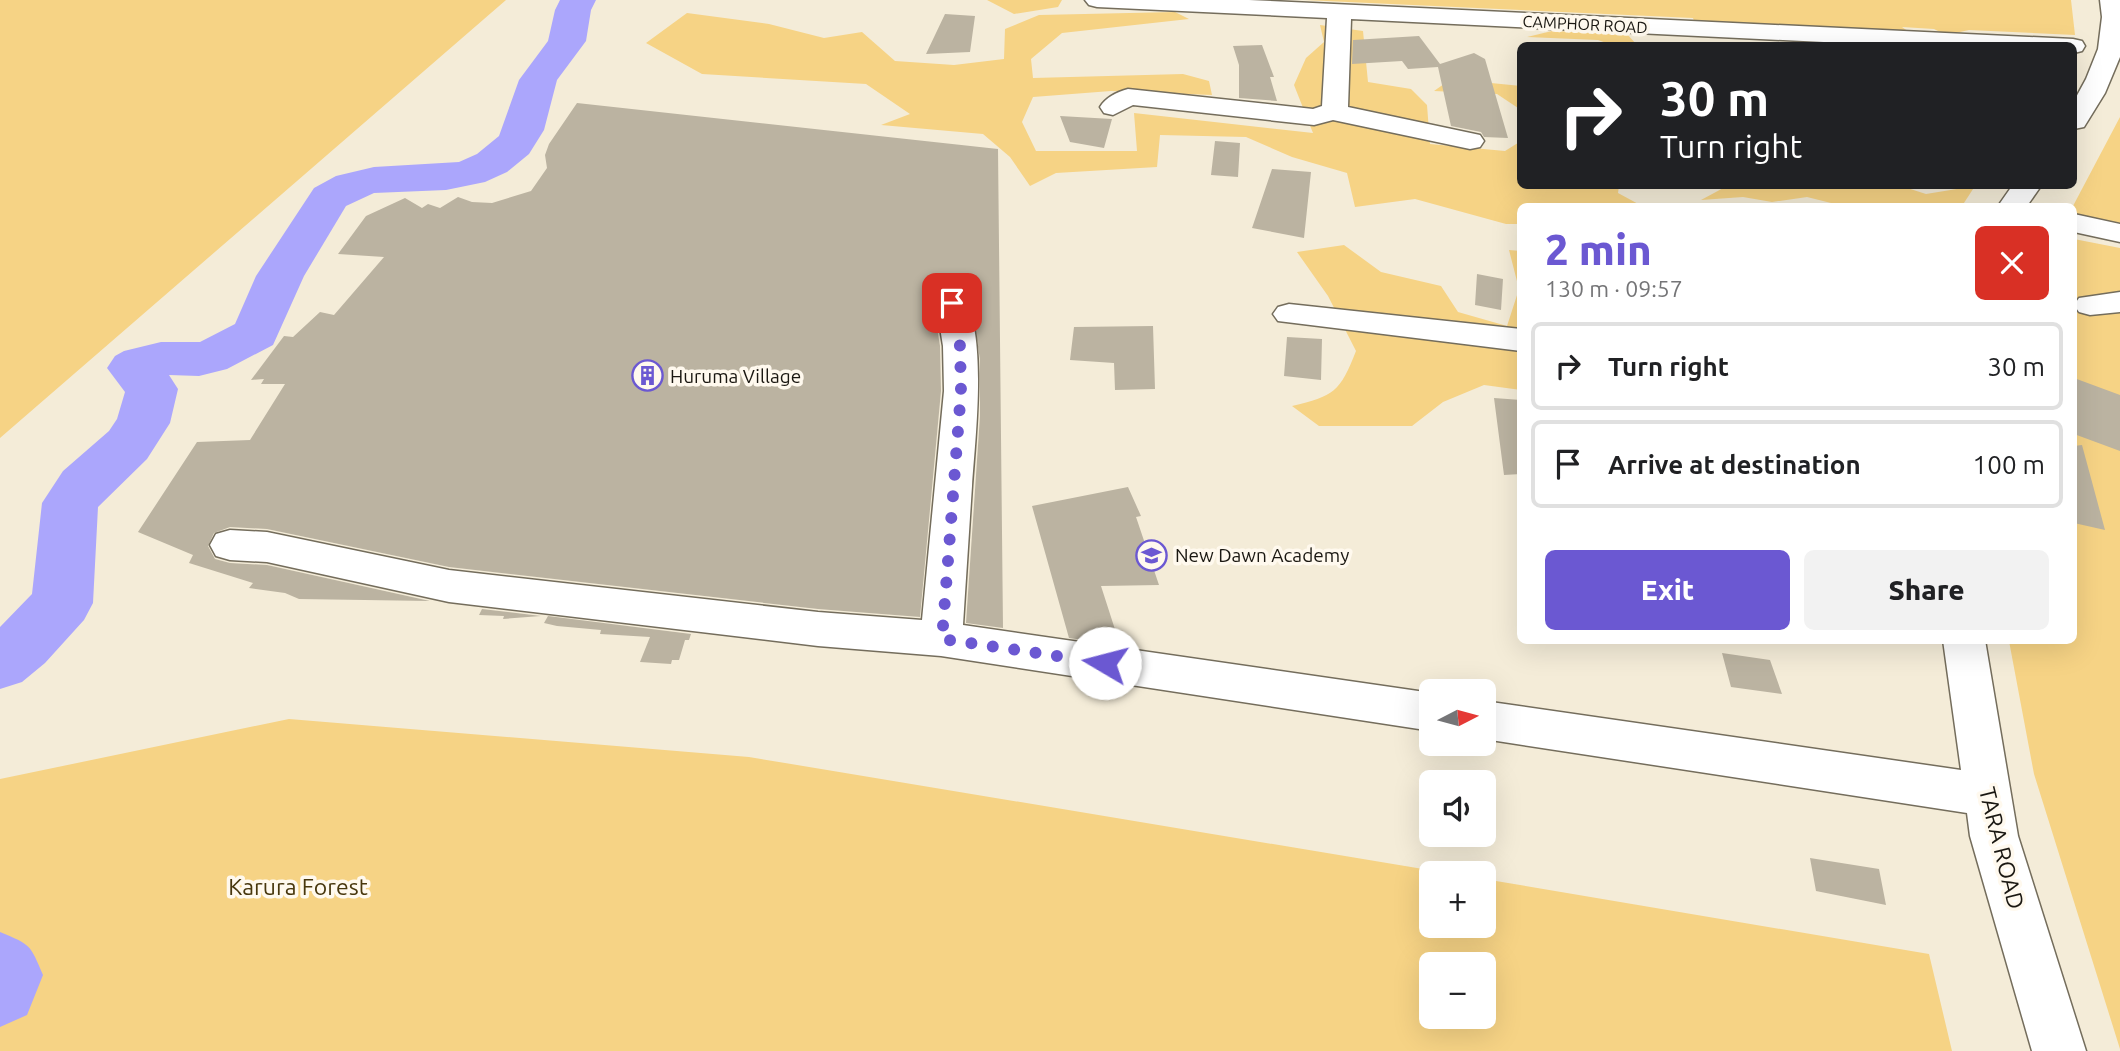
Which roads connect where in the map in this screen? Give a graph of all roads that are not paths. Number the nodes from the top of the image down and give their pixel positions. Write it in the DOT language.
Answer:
graph roads {
  1 [pos="1097,0"];
  2 [pos="2112,0"];
  3 [pos="1162,2"];
  4 [pos="1583,12"];
  5 [pos="1339,13"];
  6 [pos="1799,39"];
  7 [pos="1916,42"];
  8 [pos="2077,46"];
  9 [pos="2114,47"];
  10 [pos="1113,107"];
  11 [pos="1335,111"];
  12 [pos="2077,117"];
  13 [pos="1470,141"];
  14 [pos="2077,224"];
  15 [pos="2120,233"];
  16 [pos="952,303"];
  17 [pos="1289,314"];
  18 [pos="1517,340"];
  19 [pos="230,545"];
  20 [pos="942,639"];
  21 [pos="1965,644"];
  22 [pos="1419,710"];
  23 [pos="1496,722"];
  24 [pos="1987,795"];
  25 [pos="2059,1051"];
  1 -- 3 [label="street, CAMPHOR ROAD"];
  2 -- 9 [label="street"];
  3 -- 5 [label="street, CAMPHOR ROAD"];
  4 -- 5 [label="street, CAMPHOR ROAD"];
  4 -- 6 [label="street, CAMPHOR ROAD"];
  5 -- 11 [label="street"];
  6 -- 7 [label="street, CAMPHOR ROAD"];
  8 -- 9 [label="street, CAMPHOR ROAD"];
  9 -- 12 [label="street"];
  10 -- 11 [label="street"];
  11 -- 13 [label="street"];
  14 -- 15 [label="street"];
  16 -- 20 [label="street"];
  17 -- 18 [label="street"];
  19 -- 20 [label="street"];
  20 -- 22 [label="street"];
  21 -- 24 [label="street, TARA ROAD"];
  23 -- 24 [label="street"];
  24 -- 25 [label="street, TARA ROAD"];
}
